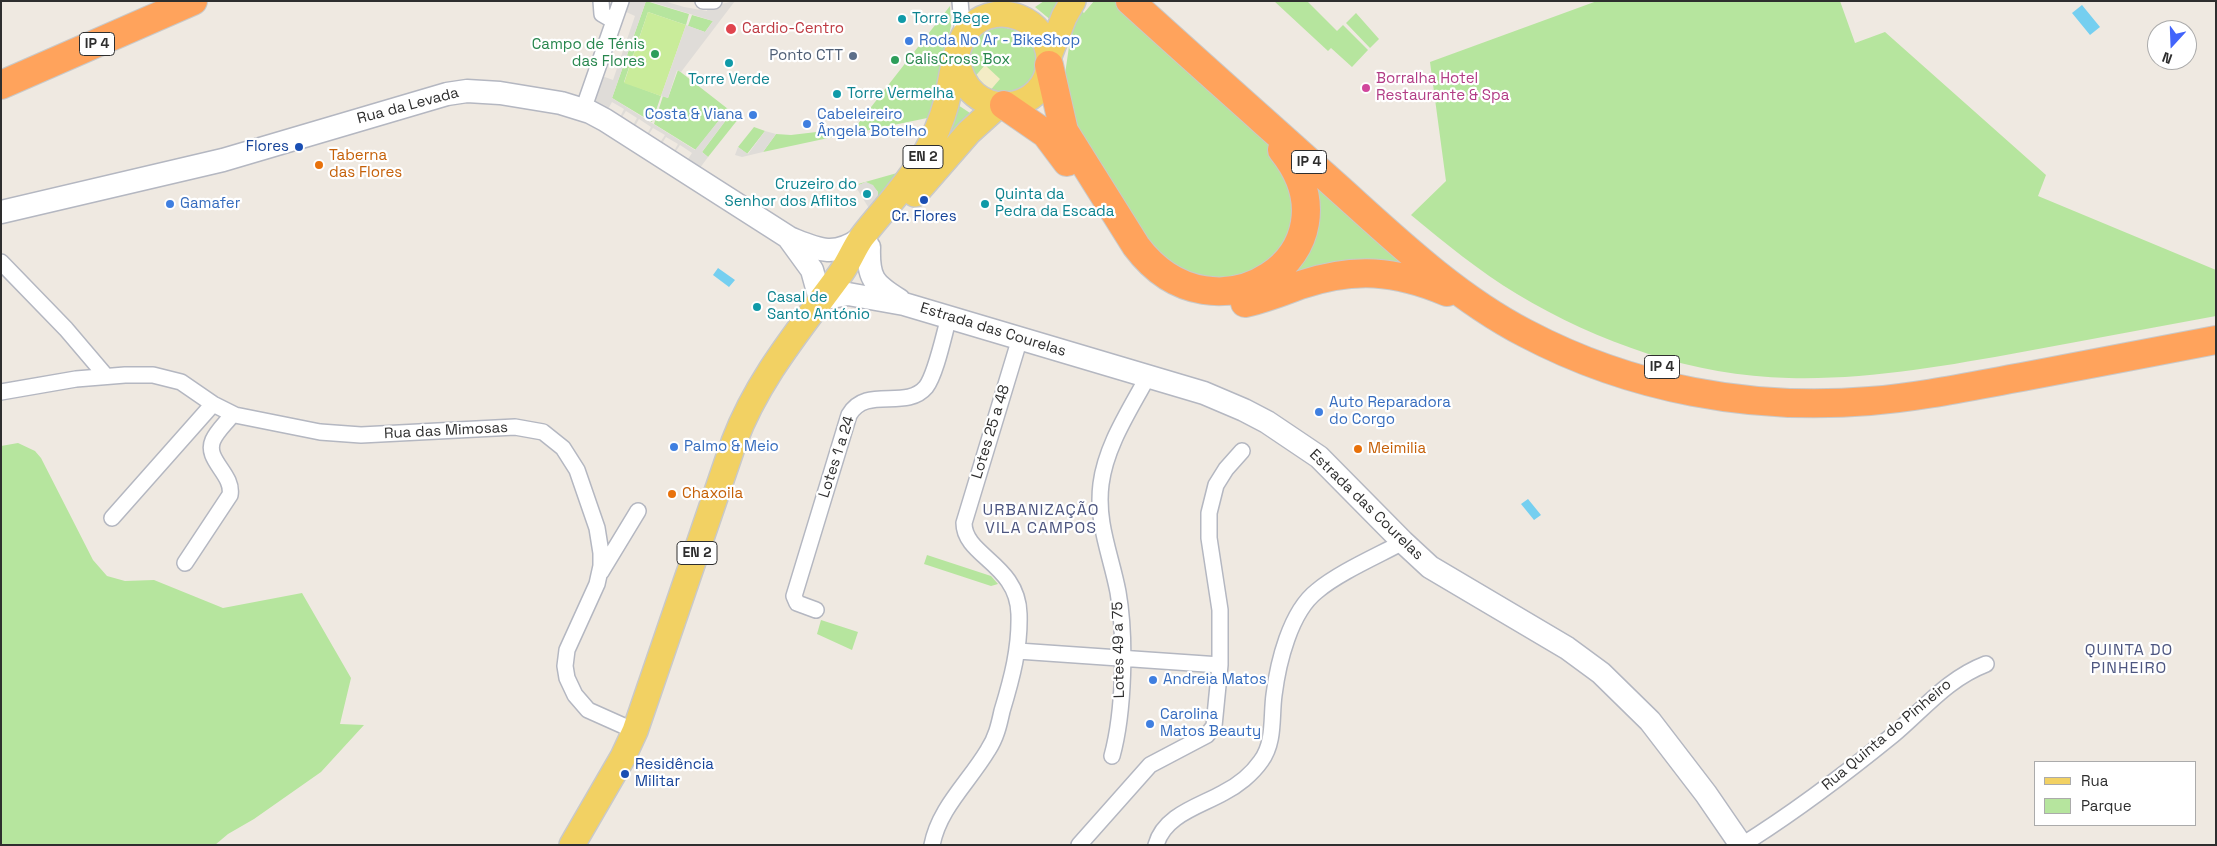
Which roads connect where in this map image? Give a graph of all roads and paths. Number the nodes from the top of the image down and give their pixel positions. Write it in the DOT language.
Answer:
graph roads {
  1 [pos="165,1"];
  2 [pos="192,1"];
  3 [pos="601,1"];
  4 [pos="621,1"];
  5 [pos="703,1"];
  6 [pos="714,1"];
  7 [pos="960,1"];
  8 [pos="1073,1"];
  9 [pos="1128,1"];
  10 [pos="1147,1"];
  11 [pos="1016,7"];
  12 [pos="614,21"];
  13 [pos="960,47"];
  14 [pos="1049,61"];
  15 [pos="1,72"];
  16 [pos="1,85"];
  17 [pos="1001,105"];
  18 [pos="583,110"];
  19 [pos="1,212"];
  20 [pos="788,237"];
  21 [pos="865,243"];
  22 [pos="1,262"];
  23 [pos="842,272"];
  24 [pos="867,297"];
  25 [pos="820,299"];
  26 [pos="904,304"];
  27 [pos="1494,315"];
  28 [pos="949,317"];
  29 [pos="2216,323"];
  30 [pos="1020,338"];
  31 [pos="2216,340"];
  32 [pos="106,376"];
  33 [pos="1148,376"];
  34 [pos="1,392"];
  35 [pos="213,404"];
  36 [pos="232,415"];
  37 [pos="1242,451"];
  38 [pos="638,511"];
  39 [pos="112,518"];
  40 [pos="1403,542"];
  41 [pos="185,563"];
  42 [pos="599,575"];
  43 [pos="816,610"];
  44 [pos="1018,651"];
  45 [pos="1121,658"];
  46 [pos="1986,664"];
  47 [pos="1220,665"];
  48 [pos="635,731"];
  49 [pos="1112,756"];
  50 [pos="572,845"];
  51 [pos="932,845"];
  52 [pos="1079,845"];
  53 [pos="1156,845"];
  54 [pos="1742,845"];
  1 -- 15 [label="highway, IP 4"];
  2 -- 16 [label="highway, IP 4"];
  3 -- 12 [label="street"];
  4 -- 12 [label="street"];
  5 -- 6 [label="street"];
  7 -- 13 [label="street"];
  8 -- 14 [label="main road, EN 2"];
  9 -- 14 [label="highway"];
  9 -- 27 [label="highway, IP 4"];
  10 -- 29 [label="highway, IP 4"];
  11 -- 13 [label="main road"];
  11 -- 14 [label="main road"];
  12 -- 18 [label="street"];
  13 -- 17 [label="main road"];
  13 -- 21 [label="main road, EN 2"];
  14 -- 17 [label="main road, EN 2"];
  17 -- 21 [label="main road, EN 2"];
  17 -- 27 [label="highway"];
  18 -- 19 [label="main road, Rua da Levada"];
  18 -- 20 [label="main road, Rua da Levada"];
  20 -- 21 [label="main road"];
  20 -- 23 [label="main road"];
  20 -- 25 [label="main road"];
  21 -- 23 [label="main road, EN 2"];
  21 -- 26 [label="main road"];
  22 -- 32 [label="street"];
  23 -- 24 [label="main road"];
  23 -- 25 [label="main road, EN 2"];
  24 -- 25 [label="main road"];
  24 -- 26 [label="main road"];
  25 -- 48 [label="main road, EN 2"];
  26 -- 28 [label="main road, Estrada das Courelas"];
  27 -- 31 [label="highway, IP 4"];
  28 -- 30 [label="main road, Estrada das Courelas"];
  28 -- 43 [label="street, Lotes 1 a 24"];
  30 -- 33 [label="main road, Estrada das Courelas"];
  30 -- 44 [label="street, Lotes 25 a 48"];
  32 -- 34 [label="street, Rua das Mimosas"];
  32 -- 35 [label="street, Rua das Mimosas"];
  33 -- 40 [label="main road, Estrada das Courelas"];
  33 -- 45 [label="street, Lotes 49 a 75"];
  35 -- 36 [label="street, Rua das Mimosas"];
  35 -- 39 [label="street"];
  36 -- 41 [label="street"];
  36 -- 42 [label="street, Rua das Mimosas"];
  37 -- 47 [label="street"];
  38 -- 42 [label="street"];
  40 -- 53 [label="street"];
  40 -- 54 [label="main road, Estrada das Courelas"];
  42 -- 48 [label="street, Rua das Mimosas"];
  44 -- 45 [label="street"];
  44 -- 51 [label="street, Lotes 25 a 48"];
  45 -- 47 [label="street"];
  45 -- 49 [label="street, Lotes 49 a 75"];
  46 -- 54 [label="street, Rua Quinta do Pinheiro"];
  47 -- 52 [label="street"];
  48 -- 50 [label="main road, EN 2"];
}
